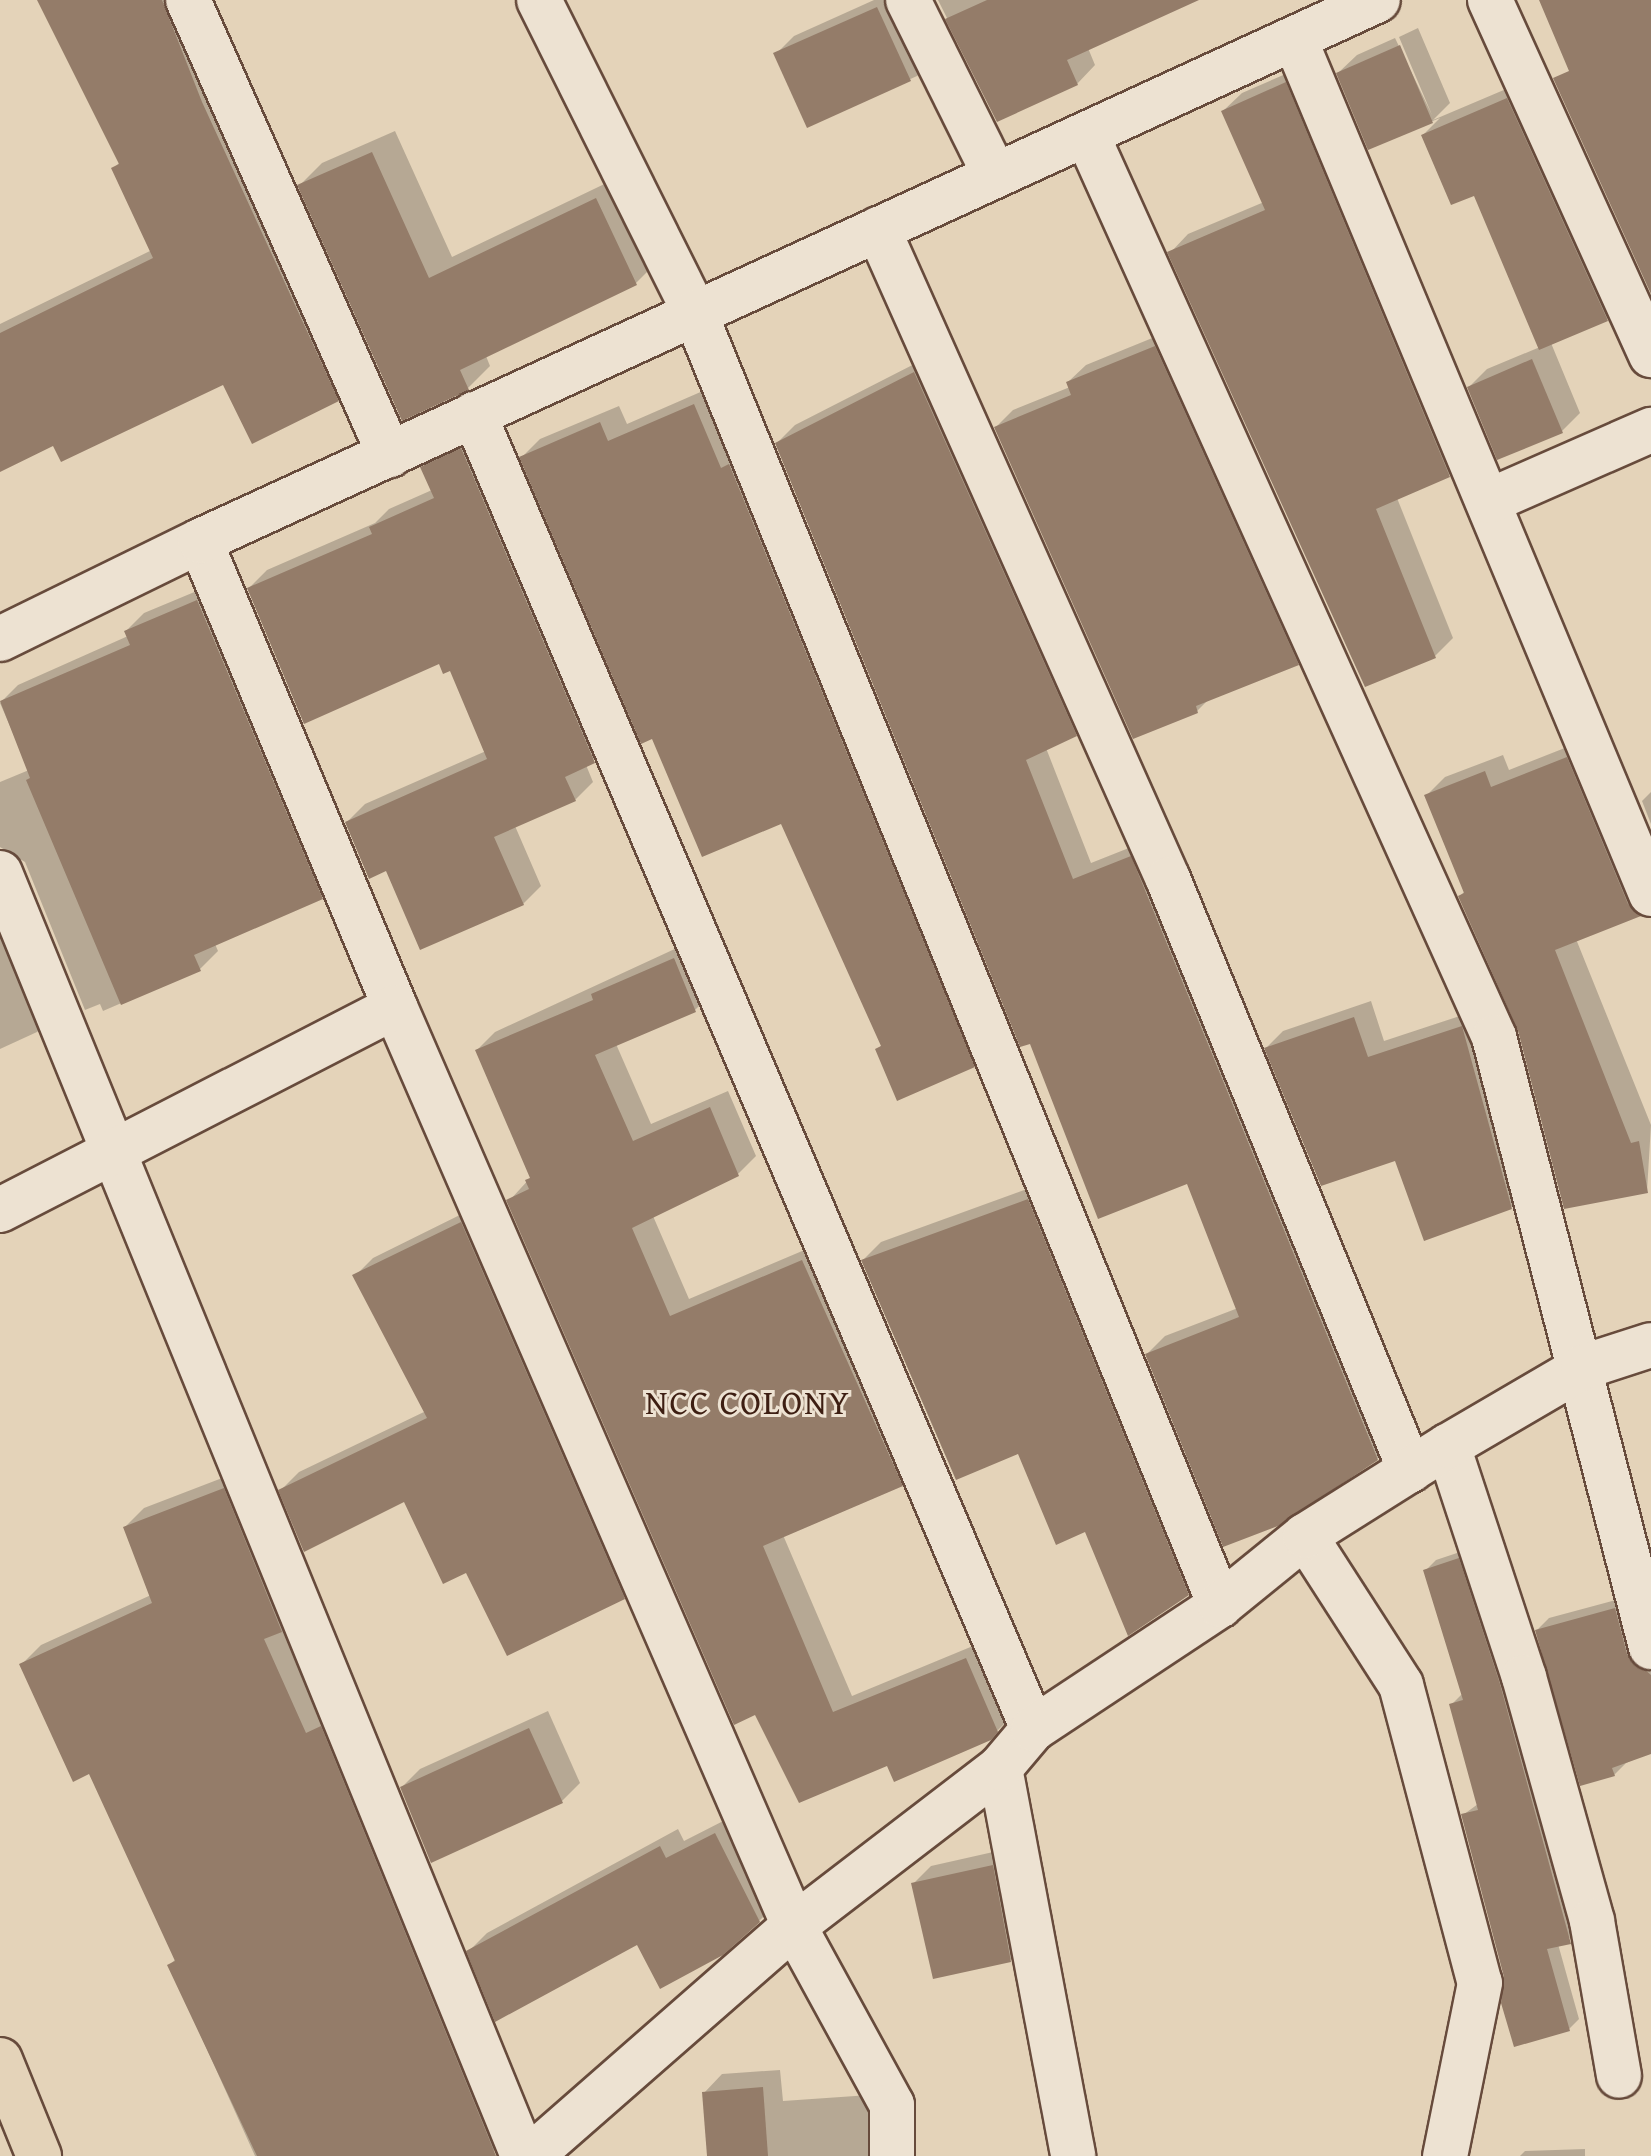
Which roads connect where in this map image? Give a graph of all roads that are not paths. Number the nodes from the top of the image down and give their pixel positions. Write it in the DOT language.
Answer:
graph roads {
  1 [pos="188,0"];
  2 [pos="539,0"];
  3 [pos="908,0"];
  4 [pos="1378,0"];
  5 [pos="1490,0"];
  6 [pos="1296,42"];
  7 [pos="1087,135"];
  8 [pos="995,175"];
  9 [pos="878,229"];
  10 [pos="695,313"];
  11 [pos="1651,355"];
  12 [pos="474,414"];
  13 [pos="1651,430"];
  14 [pos="390,455"];
  15 [pos="1489,501"];
  16 [pos="200,541"];
  17 [pos="0,639"];
  18 [pos="0,873"];
  19 [pos="1651,894"];
  20 [pos="395,1007"];
  21 [pos="113,1151"];
  22 [pos="0,1210"];
  23 [pos="1651,1345"];
  24 [pos="1583,1367"];
  25 [pos="1448,1446"];
  26 [pos="1410,1470"];
  27 [pos="1305,1536"];
  28 [pos="1220,1605"];
  29 [pos="1651,1647"];
  30 [pos="1033,1729"];
  31 [pos="1000,1768"];
  32 [pos="794,1926"];
  33 [pos="0,2060"];
  34 [pos="1619,2076"];
  35 [pos="39,2156"];
  36 [pos="523,2156"];
  37 [pos="531,2156"];
  38 [pos="892,2156"];
  39 [pos="1073,2156"];
  40 [pos="1445,2156"];
  1 -- 14 [label="street"];
  2 -- 10 [label="street"];
  3 -- 8 [label="street"];
  4 -- 6 [label="street"];
  5 -- 11 [label="street"];
  6 -- 7 [label="street"];
  6 -- 15 [label="street"];
  7 -- 8 [label="street"];
  7 -- 24 [label="street"];
  8 -- 9 [label="street"];
  9 -- 10 [label="street"];
  9 -- 26 [label="street"];
  10 -- 12 [label="street"];
  10 -- 28 [label="street"];
  12 -- 14 [label="street"];
  12 -- 30 [label="street"];
  13 -- 15 [label="street"];
  14 -- 16 [label="street"];
  15 -- 19 [label="street"];
  16 -- 17 [label="street"];
  16 -- 20 [label="street"];
  18 -- 21 [label="street"];
  20 -- 21 [label="street"];
  20 -- 32 [label="street"];
  21 -- 22 [label="street"];
  21 -- 36 [label="street"];
  23 -- 24 [label="street"];
  24 -- 25 [label="street"];
  24 -- 29 [label="street"];
  25 -- 26 [label="street"];
  25 -- 34 [label="street"];
  26 -- 27 [label="street"];
  27 -- 28 [label="street"];
  27 -- 40 [label="street"];
  28 -- 30 [label="street"];
  30 -- 31 [label="street"];
  31 -- 32 [label="street"];
  31 -- 39 [label="street"];
  32 -- 37 [label="street"];
  32 -- 38 [label="street"];
  33 -- 35 [label="main road"];
}
